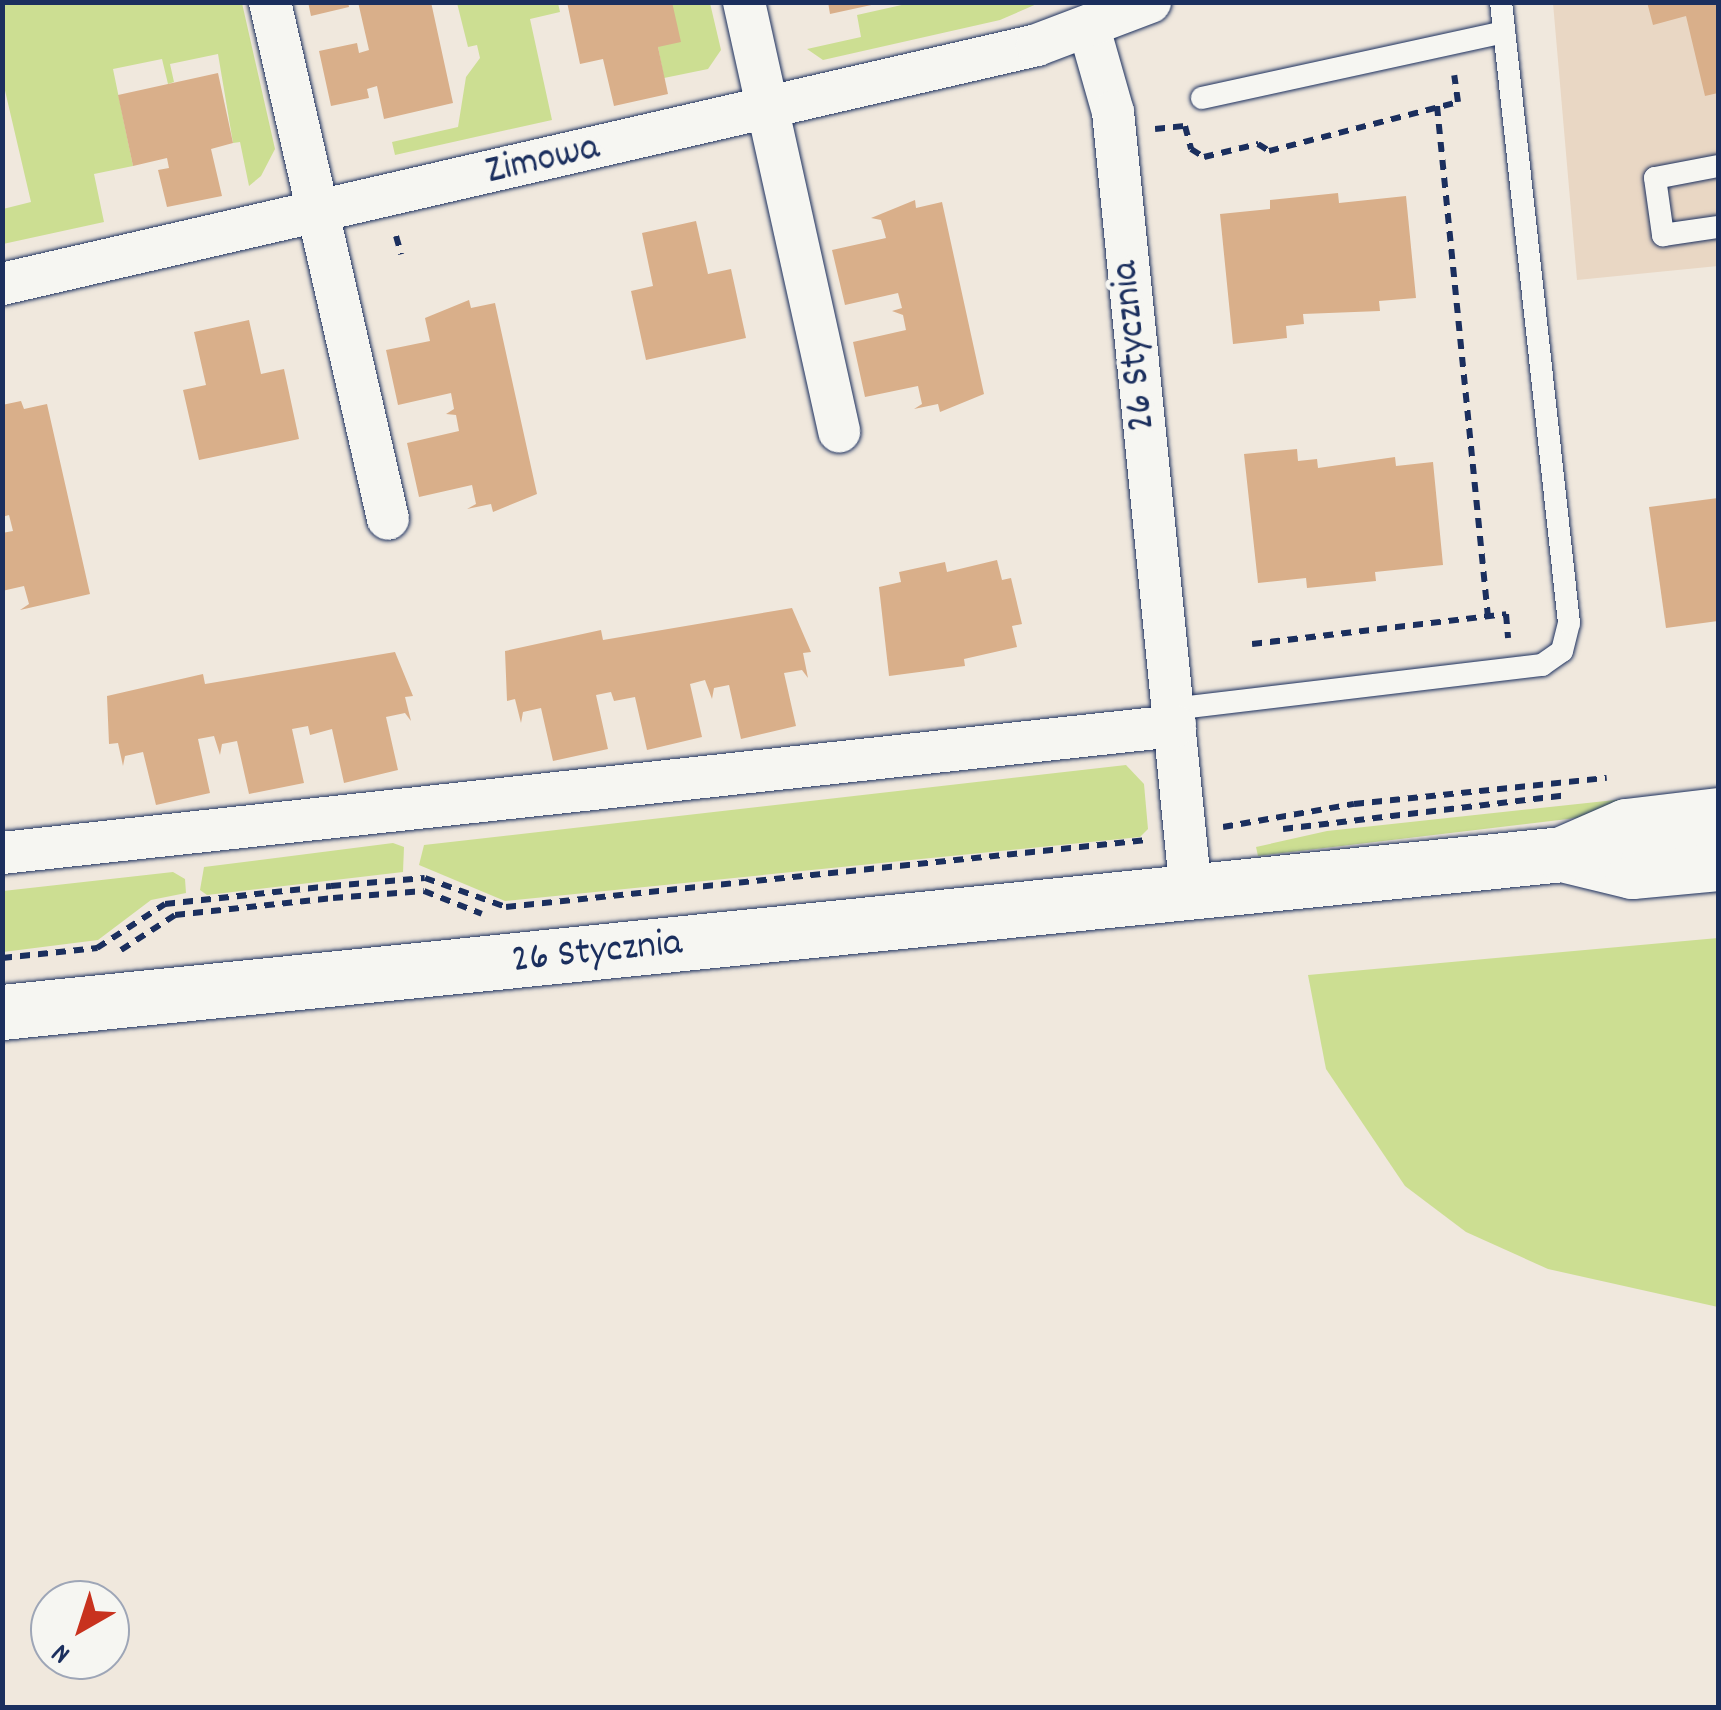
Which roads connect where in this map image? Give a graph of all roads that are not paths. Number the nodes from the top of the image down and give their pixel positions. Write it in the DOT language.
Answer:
graph roads {
  1 [pos="270,2"];
  2 [pos="744,2"];
  3 [pos="1150,2"];
  4 [pos="1501,2"];
  5 [pos="1089,28"];
  6 [pos="1504,32"];
  7 [pos="1202,98"];
  8 [pos="768,109"];
  9 [pos="1718,166"];
  10 [pos="318,216"];
  11 [pos="1718,227"];
  12 [pos="2,284"];
  13 [pos="839,432"];
  14 [pos="388,519"];
  15 [pos="1173,717"];
  16 [pos="1718,815"];
  17 [pos="2,853"];
  18 [pos="1562,854"];
  19 [pos="1718,863"];
  20 [pos="1191,893"];
  21 [pos="2,1012"];
  1 -- 10 [label="street"];
  2 -- 8 [label="street"];
  3 -- 5 [label="street, Zimowa"];
  4 -- 6 [label="lane"];
  5 -- 8 [label="street, Zimowa"];
  5 -- 15 [label="street, 26 Stycznia"];
  6 -- 7 [label="lane"];
  6 -- 15 [label="lane"];
  8 -- 10 [label="street, Zimowa"];
  8 -- 13 [label="street"];
  9 -- 11 [label="lane"];
  10 -- 12 [label="street, Zimowa"];
  10 -- 14 [label="street"];
  15 -- 17 [label="street"];
  15 -- 20 [label="street, 26 Stycznia"];
  16 -- 18 [label="street, 26 Stycznia"];
  18 -- 19 [label="street, 26 Stycznia"];
  18 -- 20 [label="street, 26 Stycznia"];
  20 -- 21 [label="street, 26 Stycznia"];
}
